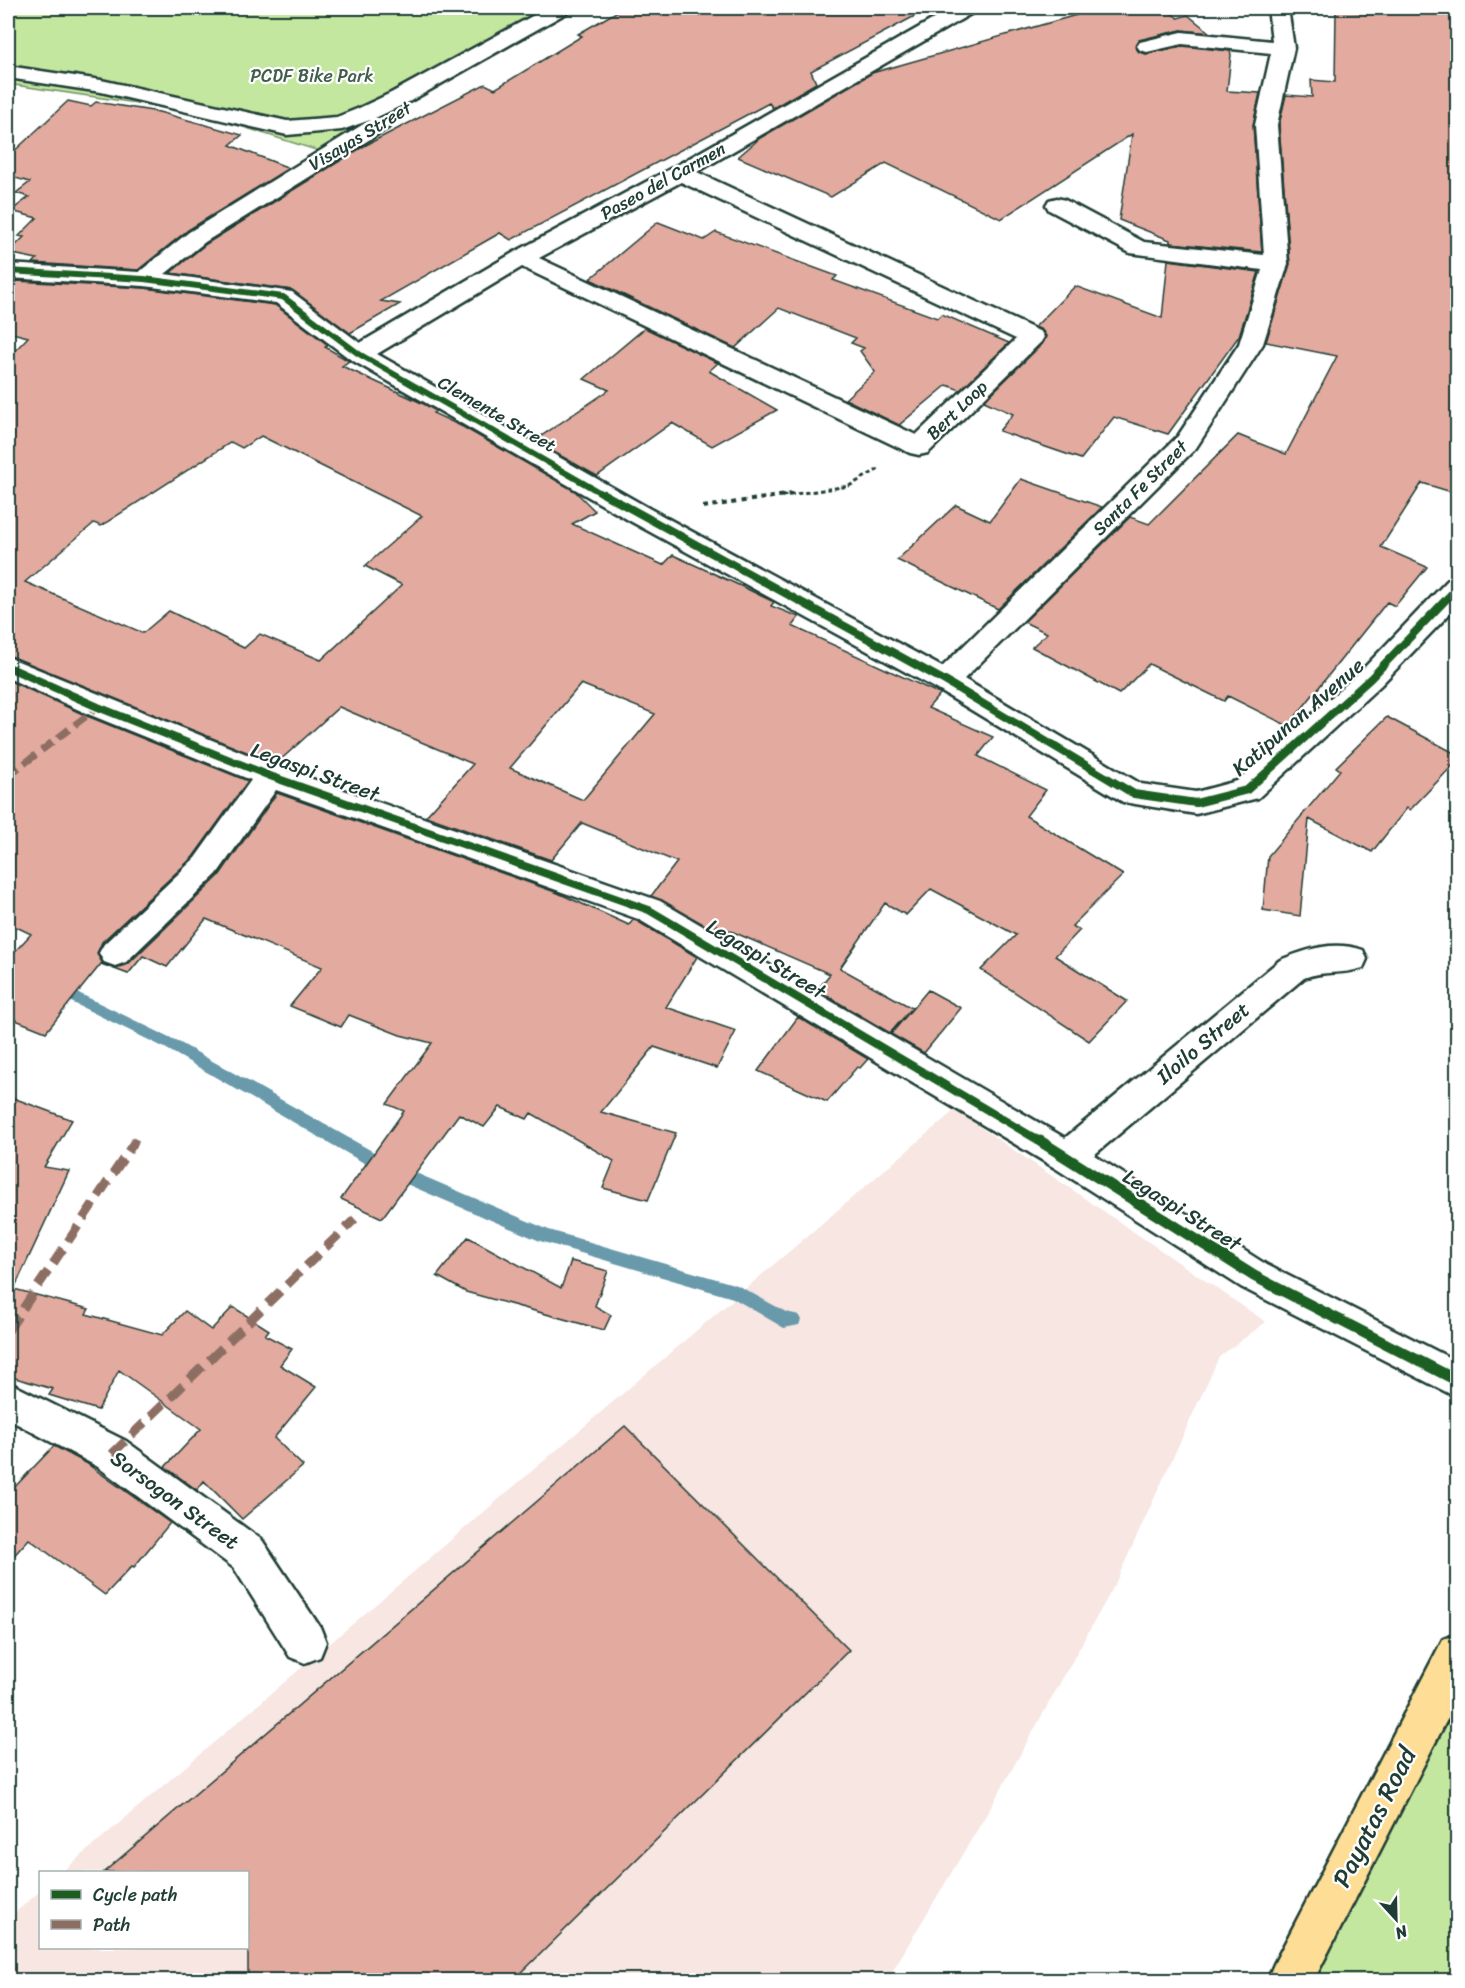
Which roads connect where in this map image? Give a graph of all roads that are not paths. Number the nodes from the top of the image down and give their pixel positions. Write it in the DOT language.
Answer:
graph roads {
  1 [pos="561,8"];
  2 [pos="584,8"];
  3 [pos="967,8"];
  4 [pos="1278,8"];
  5 [pos="1147,46"];
  6 [pos="1282,48"];
  7 [pos="8,72"];
  8 [pos="8,88"];
  9 [pos="321,160"];
  10 [pos="680,174"];
  11 [pos="1057,205"];
  12 [pos="521,258"];
  13 [pos="1276,264"];
  14 [pos="8,271"];
  15 [pos="144,279"];
  16 [pos="358,354"];
  17 [pos="1458,588"];
  18 [pos="8,667"];
  19 [pos="945,681"];
  20 [pos="270,776"];
  21 [pos="115,953"];
  22 [pos="1351,959"];
  23 [pos="1066,1157"];
  24 [pos="1458,1381"];
  25 [pos="8,1400"];
  26 [pos="305,1642"];
  27 [pos="1458,1654"];
  28 [pos="1290,1980"];
  1 -- 7 [label="street"];
  2 -- 9 [label="street, Visayas Street"];
  3 -- 10 [label="street, Paseo del Carmen"];
  4 -- 6 [label="street, Santa Fe Street"];
  5 -- 6 [label="street"];
  6 -- 13 [label="street, Santa Fe Street"];
  8 -- 9 [label="street"];
  9 -- 15 [label="street, Visayas Street"];
  10 -- 12 [label="street, Paseo del Carmen"];
  10 -- 12 [label="street, Bert Loop"];
  11 -- 13 [label="street"];
  12 -- 16 [label="street, Paseo del Carmen"];
  13 -- 19 [label="street, Santa Fe Street"];
  14 -- 15 [label="street, Clemente Street"];
  15 -- 16 [label="street, Clemente Street"];
  16 -- 19 [label="street, Clemente Street"];
  17 -- 19 [label="street, Katipunan Avenue"];
  18 -- 20 [label="street, Legaspi Street"];
  20 -- 21 [label="street"];
  20 -- 23 [label="street, Legaspi Street"];
  22 -- 23 [label="street, Iloilo Street"];
  23 -- 24 [label="street, Legaspi Street"];
  25 -- 26 [label="street, Sorsogon Street"];
  27 -- 28 [label="main road, Payatas Road"];
}
